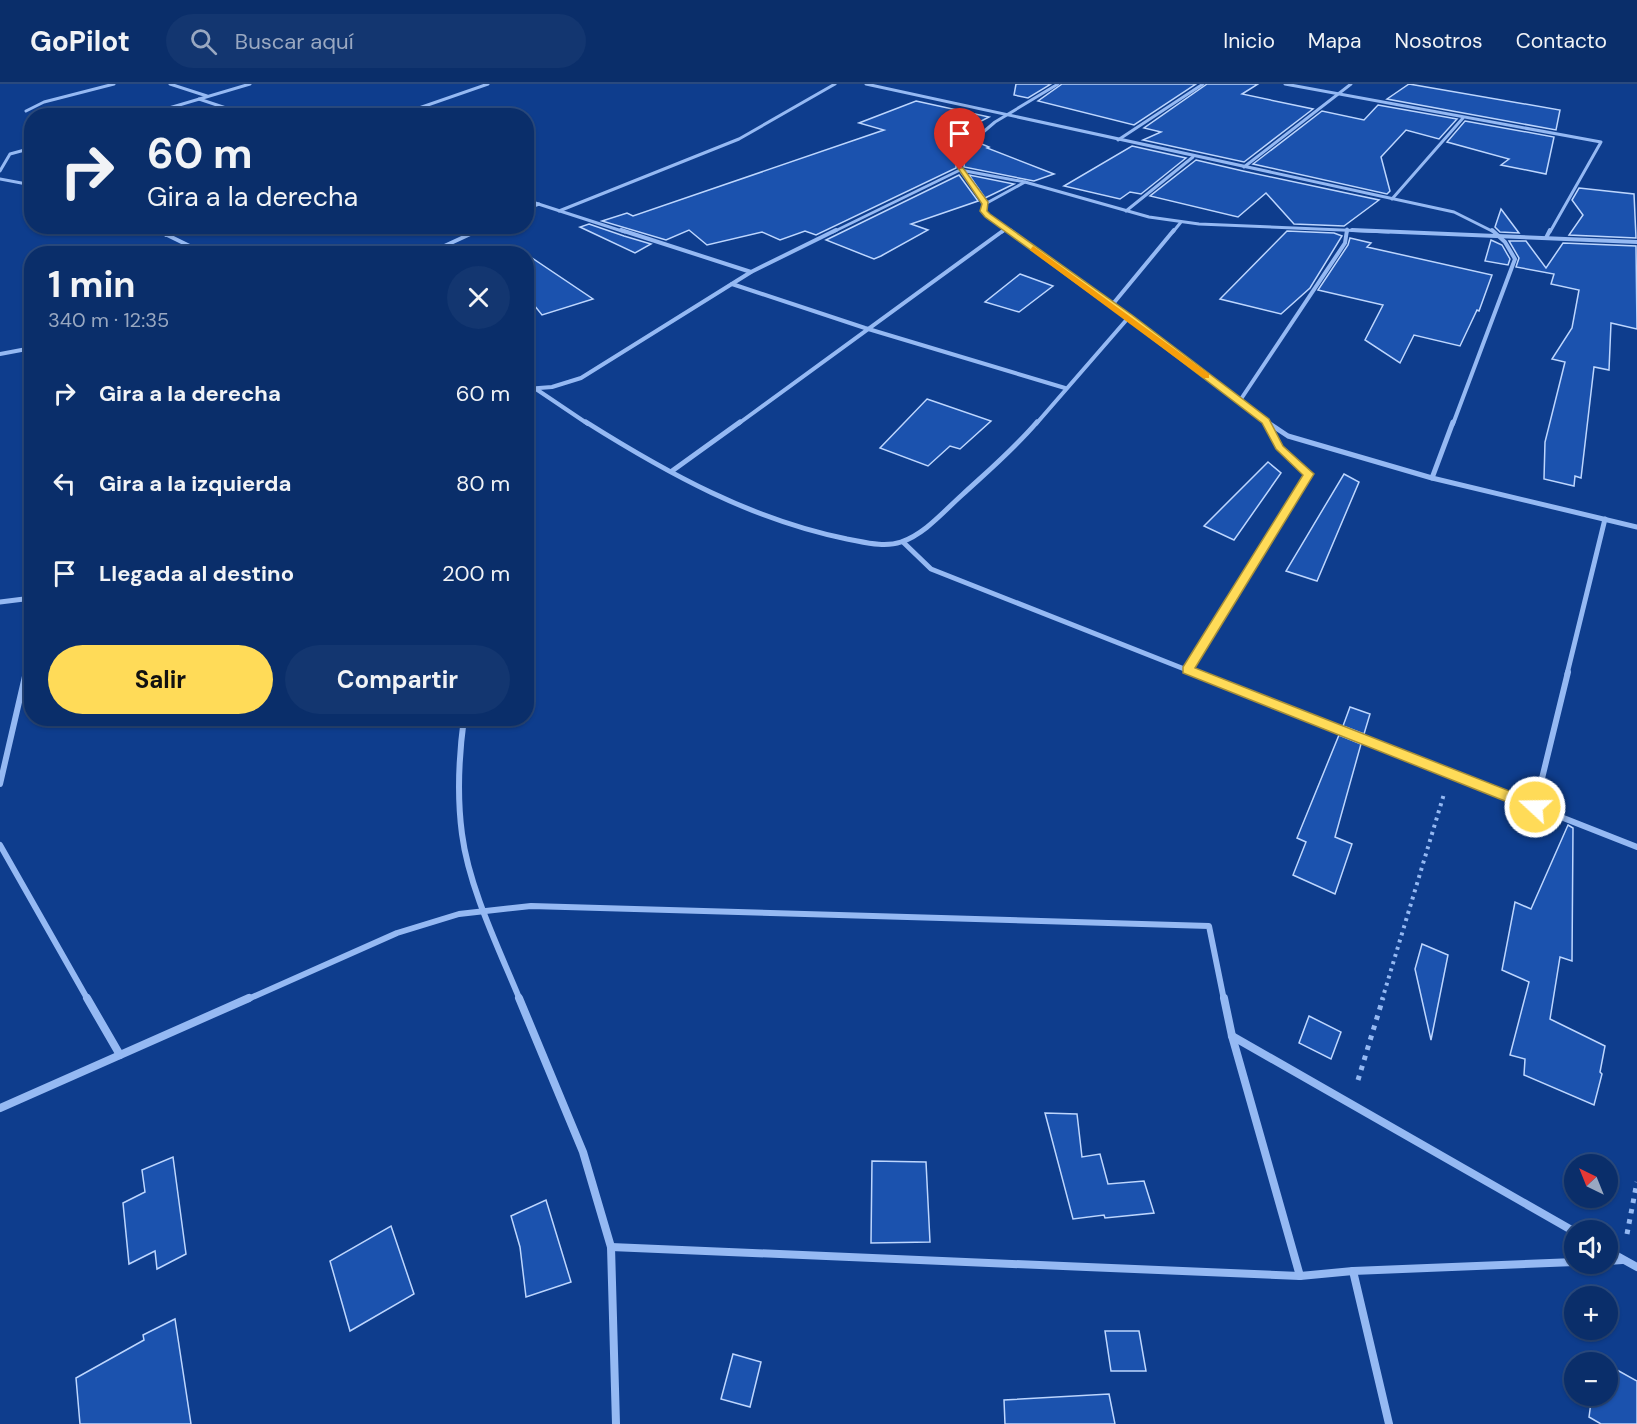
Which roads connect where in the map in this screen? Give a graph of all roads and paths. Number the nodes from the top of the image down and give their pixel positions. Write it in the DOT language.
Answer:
graph roads {
  1 [pos="114,84"];
  2 [pos="170,84"];
  3 [pos="250,84"];
  4 [pos="488,84"];
  5 [pos="835,84"];
  6 [pos="866,84"];
  7 [pos="1058,84"];
  8 [pos="1203,84"];
  9 [pos="1285,84"];
  10 [pos="1351,84"];
  11 [pos="1336,94"];
  12 [pos="208,96"];
  13 [pos="198,99"];
  14 [pos="32,108"];
  15 [pos="168,108"];
  16 [pos="226,108"];
  17 [pos="419,108"];
  18 [pos="1004,116"];
  19 [pos="1463,118"];
  20 [pos="1118,140"];
  21 [pos="24,150"];
  22 [pos="1193,157"];
  23 [pos="1244,167"];
  24 [pos="960,170"];
  25 [pos="0,171"];
  26 [pos="0,179"];
  27 [pos="1025,182"];
  28 [pos="24,183"];
  29 [pos="1392,199"];
  30 [pos="534,202"];
  31 [pos="539,204"];
  32 [pos="985,204"];
  33 [pos="534,206"];
  34 [pos="559,210"];
  35 [pos="1126,211"];
  36 [pos="1181,222"];
  37 [pos="1006,229"];
  38 [pos="1347,229"];
  39 [pos="471,234"];
  40 [pos="166,235"];
  41 [pos="1497,235"];
  42 [pos="1546,238"];
  43 [pos="1637,242"];
  44 [pos="189,246"];
  45 [pos="444,246"];
  46 [pos="752,272"];
  47 [pos="732,284"];
  48 [pos="1112,305"];
  49 [pos="1129,317"];
  50 [pos="865,328"];
  51 [pos="24,350"];
  52 [pos="0,354"];
  53 [pos="1065,388"];
  54 [pos="537,389"];
  55 [pos="1239,402"];
  56 [pos="1266,422"];
  57 [pos="672,471"];
  58 [pos="1432,478"];
  59 [pos="1605,519"];
  60 [pos="1637,527"];
  61 [pos="903,542"];
  62 [pos="24,599"];
  63 [pos="0,602"];
  64 [pos="1187,670"];
  65 [pos="24,679"];
  66 [pos="463,726"];
  67 [pos="1450,774"];
  68 [pos="0,784"];
  69 [pos="1535,807"];
  70 [pos="0,844"];
  71 [pos="1637,847"];
  72 [pos="483,912"];
  73 [pos="1232,1036"];
  74 [pos="120,1055"];
  75 [pos="1352,1102"];
  76 [pos="0,1108"];
  77 [pos="1637,1182"];
  78 [pos="1564,1226"];
  79 [pos="611,1247"];
  80 [pos="1618,1257"];
  81 [pos="1618,1260"];
  82 [pos="1623,1260"];
  83 [pos="1564,1262"];
  84 [pos="1637,1268"];
  85 [pos="1353,1271"];
  86 [pos="1300,1276"];
  87 [pos="616,1424"];
  88 [pos="1389,1424"];
  1 -- 14 [label="street"];
  2 -- 12 [label="street"];
  3 -- 12 [label="street"];
  4 -- 17 [label="street"];
  5 -- 34 [label="street"];
  6 -- 18 [label="street"];
  7 -- 18 [label="street"];
  8 -- 20 [label="street"];
  9 -- 11 [label="street"];
  10 -- 11 [label="street"];
  11 -- 19 [label="street"];
  11 -- 23 [label="street"];
  12 -- 13 [label="street"];
  13 -- 15 [label="street"];
  13 -- 16 [label="street"];
  18 -- 20 [label="street"];
  18 -- 24 [label="street"];
  19 -- 29 [label="street"];
  19 -- 42 [label="street"];
  20 -- 22 [label="street"];
  21 -- 25 [label="street"];
  22 -- 23 [label="street"];
  22 -- 35 [label="street"];
  23 -- 29 [label="street"];
  24 -- 27 [label="street"];
  24 -- 32 [label="street"];
  24 -- 46 [label="street"];
  26 -- 28 [label="street"];
  27 -- 32 [label="street"];
  27 -- 35 [label="street"];
  29 -- 41 [label="street"];
  30 -- 31 [label="street"];
  31 -- 33 [label="street"];
  31 -- 34 [label="street"];
  32 -- 37 [label="street"];
  34 -- 46 [label="street"];
  35 -- 36 [label="street"];
  36 -- 38 [label="street"];
  36 -- 48 [label="street"];
  37 -- 48 [label="street"];
  37 -- 50 [label="street"];
  38 -- 41 [label="street"];
  38 -- 55 [label="street"];
  39 -- 45 [label="street"];
  40 -- 44 [label="street"];
  41 -- 42 [label="street"];
  41 -- 58 [label="street"];
  42 -- 43 [label="street"];
  46 -- 47 [label="street"];
  47 -- 50 [label="street"];
  47 -- 54 [label="street"];
  48 -- 49 [label="street"];
  49 -- 53 [label="street"];
  49 -- 55 [label="street"];
  50 -- 53 [label="street"];
  50 -- 57 [label="street"];
  51 -- 52 [label="street"];
  53 -- 61 [label="street"];
  54 -- 57 [label="street"];
  55 -- 56 [label="street"];
  56 -- 58 [label="street"];
  56 -- 64 [label="street"];
  57 -- 61 [label="street"];
  58 -- 59 [label="street"];
  59 -- 60 [label="street"];
  59 -- 69 [label="street"];
  61 -- 64 [label="street"];
  62 -- 63 [label="street"];
  64 -- 67 [label="street"];
  65 -- 68 [label="street"];
  66 -- 72 [label="street"];
  67 -- 69 [label="street"];
  67 -- 75 [label="path"];
  69 -- 71 [label="street"];
  70 -- 74 [label="street"];
  72 -- 73 [label="street"];
  72 -- 74 [label="street"];
  72 -- 79 [label="street"];
  73 -- 75 [label="street"];
  73 -- 86 [label="street"];
  74 -- 76 [label="street"];
  75 -- 78 [label="street"];
  77 -- 82 [label="path"];
  79 -- 86 [label="street"];
  79 -- 87 [label="street"];
  80 -- 82 [label="street"];
  81 -- 82 [label="street"];
  82 -- 84 [label="street"];
  83 -- 85 [label="street"];
  85 -- 86 [label="street"];
  85 -- 88 [label="street"];
}
